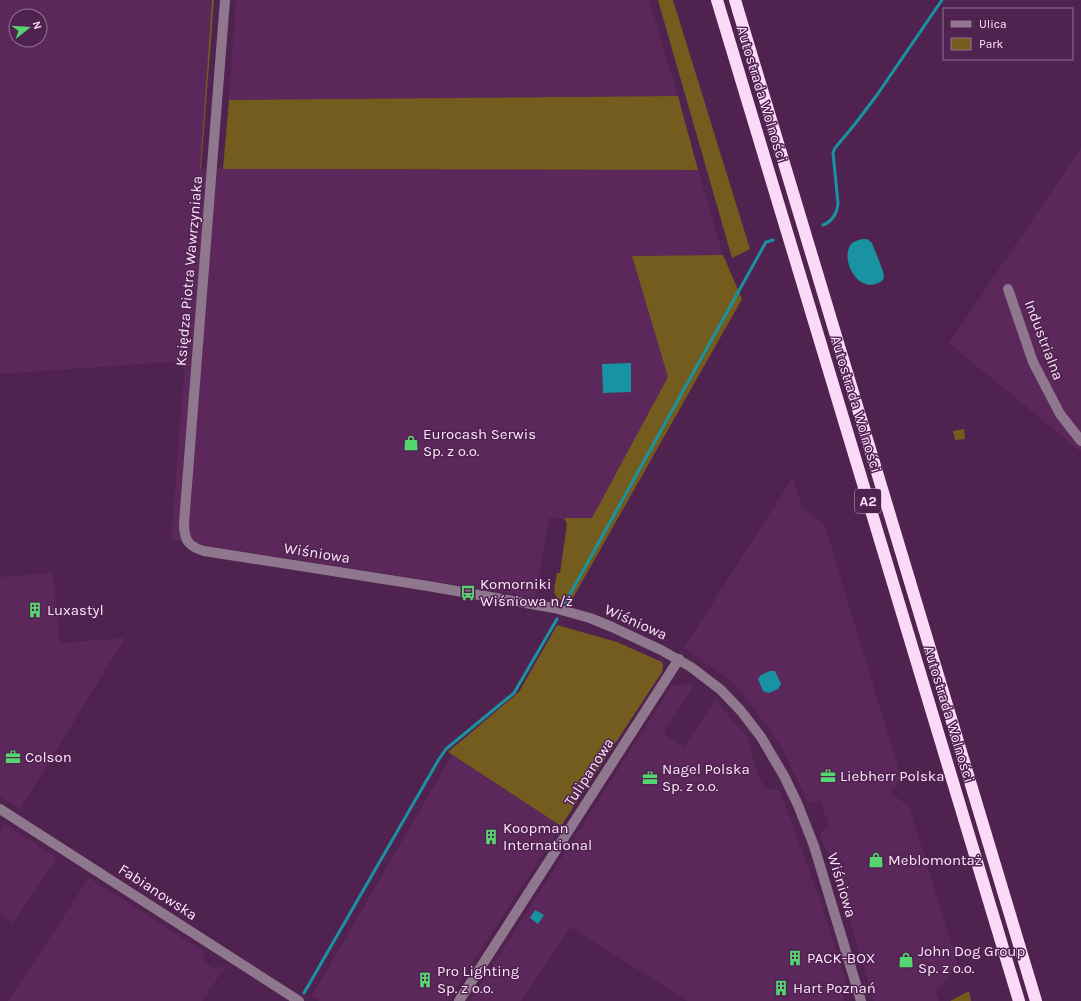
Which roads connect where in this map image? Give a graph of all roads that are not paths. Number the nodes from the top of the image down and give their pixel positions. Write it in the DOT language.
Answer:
graph roads {
  1 [pos="225,0"];
  2 [pos="717,0"];
  3 [pos="734,0"];
  4 [pos="1008,289"];
  5 [pos="1081,441"];
  6 [pos="189,544"];
  7 [pos="679,659"];
  8 [pos="0,809"];
  9 [pos="299,1001"];
  10 [pos="459,1001"];
  11 [pos="861,1001"];
  12 [pos="1019,1001"];
  13 [pos="1036,1001"];
  1 -- 6 [label="street, Księdza Piotra Wawrzyniaka"];
  2 -- 12 [label="highway, Autostrada Wolności / A2"];
  3 -- 13 [label="highway, Autostrada Wolności / A2"];
  4 -- 5 [label="street, Industrialna"];
  6 -- 7 [label="street, Wiśniowa"];
  7 -- 10 [label="street, Tulipanowa"];
  7 -- 11 [label="street, Wiśniowa"];
  8 -- 9 [label="street, Fabianowska"];
}
